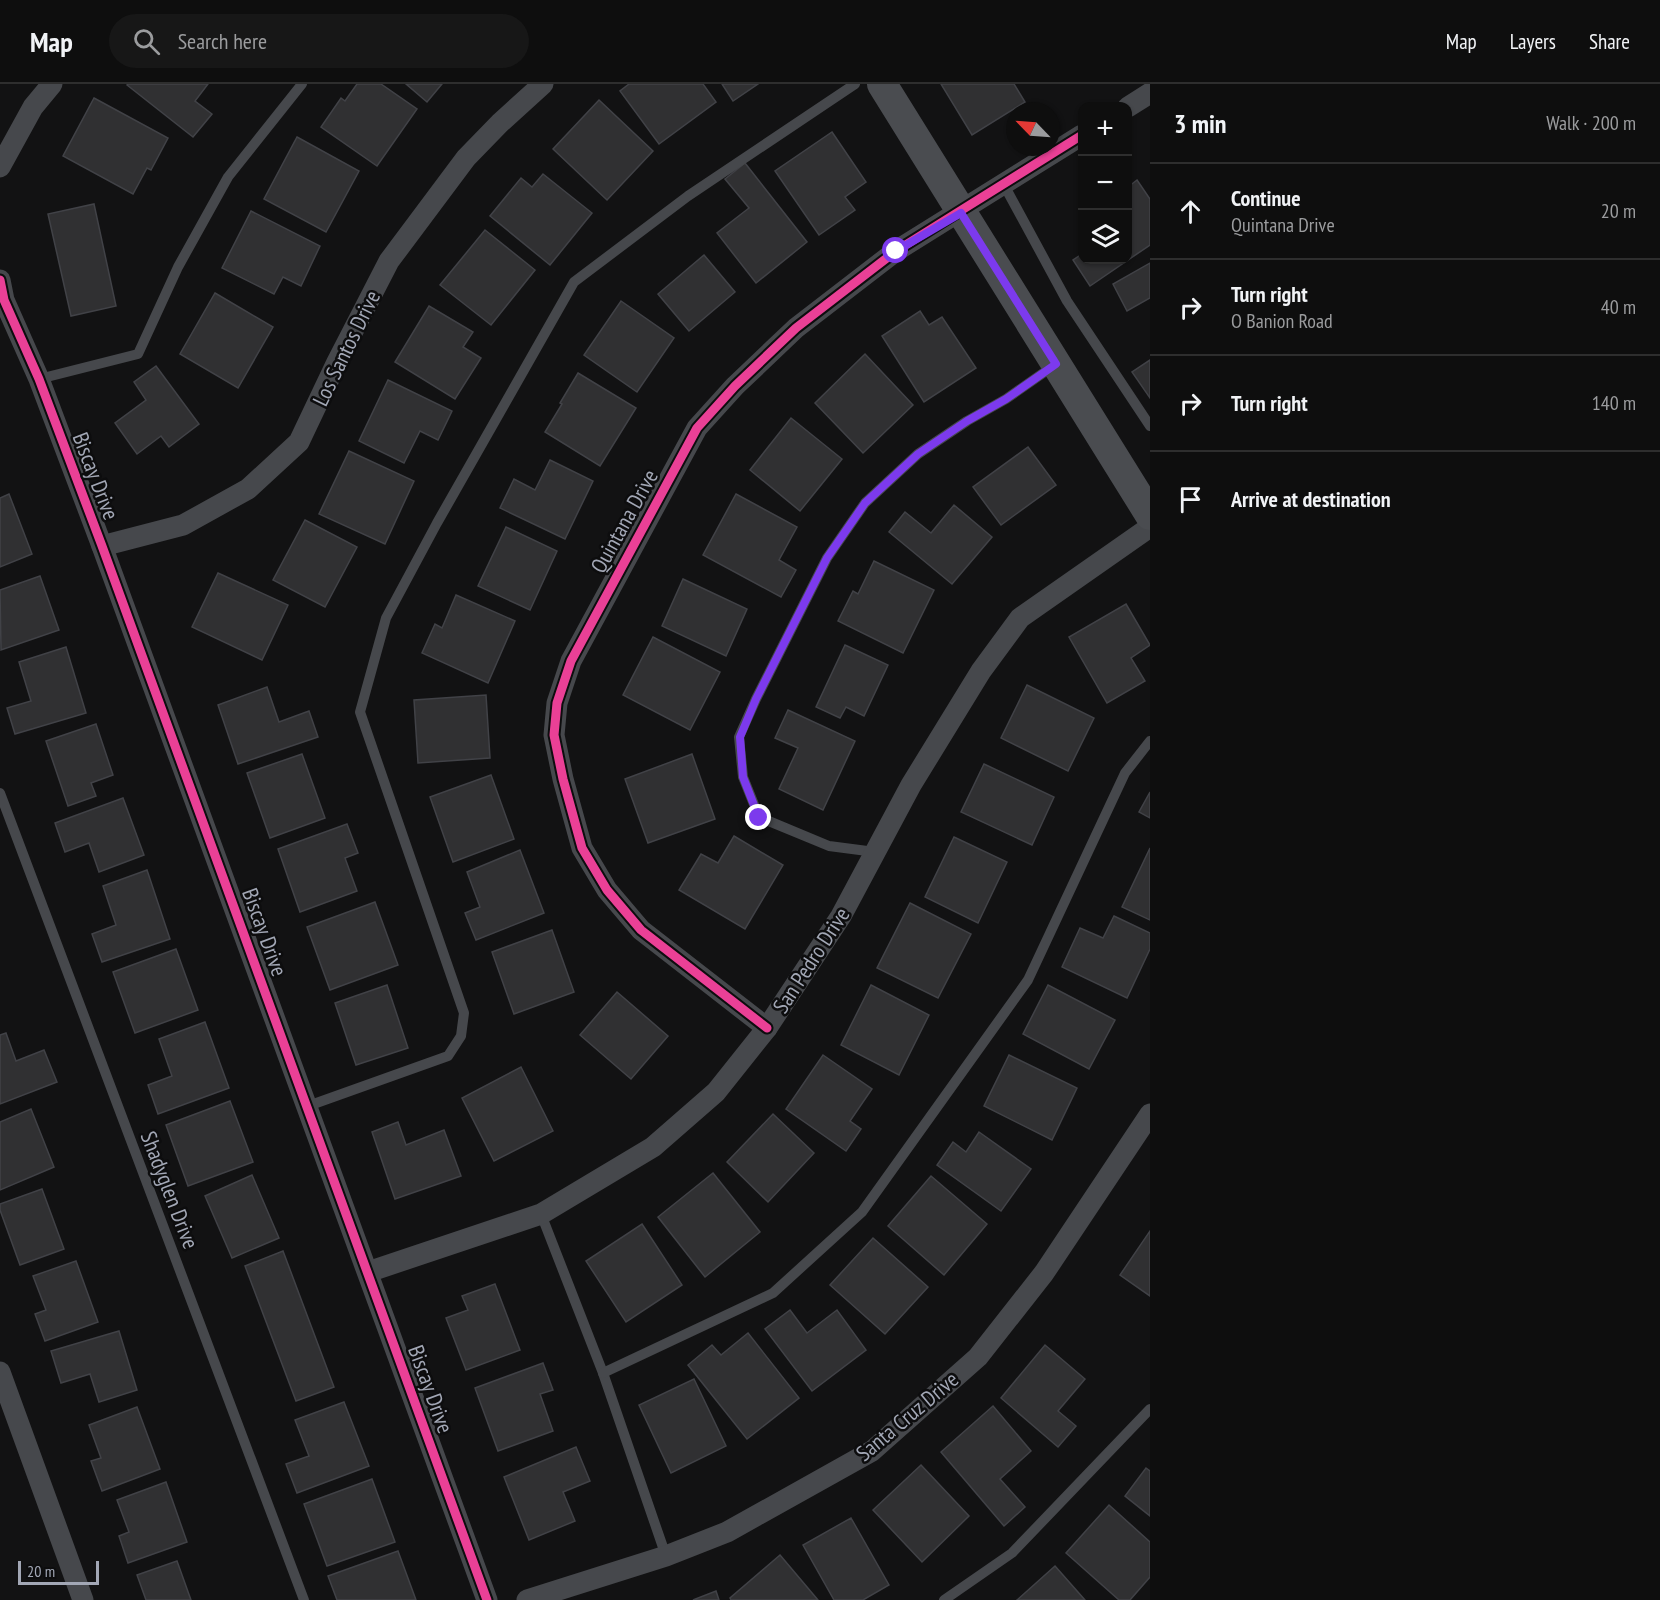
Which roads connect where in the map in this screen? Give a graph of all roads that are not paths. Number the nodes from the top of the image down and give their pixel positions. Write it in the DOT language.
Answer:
graph roads {
  1 [pos="52,84"];
  2 [pos="302,84"];
  3 [pos="543,84"];
  4 [pos="855,84"];
  5 [pos="882,84"];
  6 [pos="1150,93"];
  7 [pos="1132,104"];
  8 [pos="1078,138"];
  9 [pos="0,167"];
  10 [pos="1004,185"];
  11 [pos="961,213"];
  12 [pos="0,280"];
  13 [pos="1056,364"];
  14 [pos="39,380"];
  15 [pos="1150,426"];
  16 [pos="1150,515"];
  17 [pos="1150,526"];
  18 [pos="102,546"];
  19 [pos="1150,741"];
  20 [pos="0,793"];
  21 [pos="875,852"];
  22 [pos="767,1028"];
  23 [pos="308,1106"];
  24 [pos="1150,1114"];
  25 [pos="541,1214"];
  26 [pos="368,1272"];
  27 [pos="0,1372"];
  28 [pos="603,1373"];
  29 [pos="1150,1409"];
  30 [pos="666,1557"];
  31 [pos="83,1600"];
  32 [pos="304,1600"];
  33 [pos="487,1600"];
  34 [pos="527,1600"];
  35 [pos="944,1600"];
  1 -- 9 [label="street"];
  2 -- 14 [label="lane"];
  3 -- 18 [label="street, Los Santos Drive"];
  4 -- 23 [label="lane"];
  5 -- 11 [label="street"];
  6 -- 7 [label="street"];
  8 -- 10 [label="street, Quintana Drive"];
  10 -- 11 [label="street, Quintana Drive"];
  10 -- 15 [label="lane"];
  11 -- 13 [label="street"];
  11 -- 22 [label="street, Quintana Drive"];
  12 -- 14 [label="street, Biscay Drive"];
  13 -- 16 [label="street"];
  13 -- 21 [label="lane"];
  14 -- 18 [label="street, Biscay Drive"];
  17 -- 21 [label="street, San Pedro Drive"];
  18 -- 23 [label="street, Biscay Drive"];
  19 -- 28 [label="lane"];
  20 -- 32 [label="lane, Shadyglen Drive"];
  21 -- 22 [label="street, San Pedro Drive"];
  22 -- 25 [label="street, San Pedro Drive"];
  23 -- 26 [label="street, Biscay Drive"];
  24 -- 30 [label="street, Santa Cruz Drive"];
  25 -- 26 [label="street, San Pedro Drive"];
  25 -- 28 [label="lane"];
  26 -- 33 [label="street, Biscay Drive"];
  27 -- 31 [label="street"];
  28 -- 30 [label="lane"];
  29 -- 35 [label="lane"];
  30 -- 34 [label="street, Santa Cruz Drive"];
}
